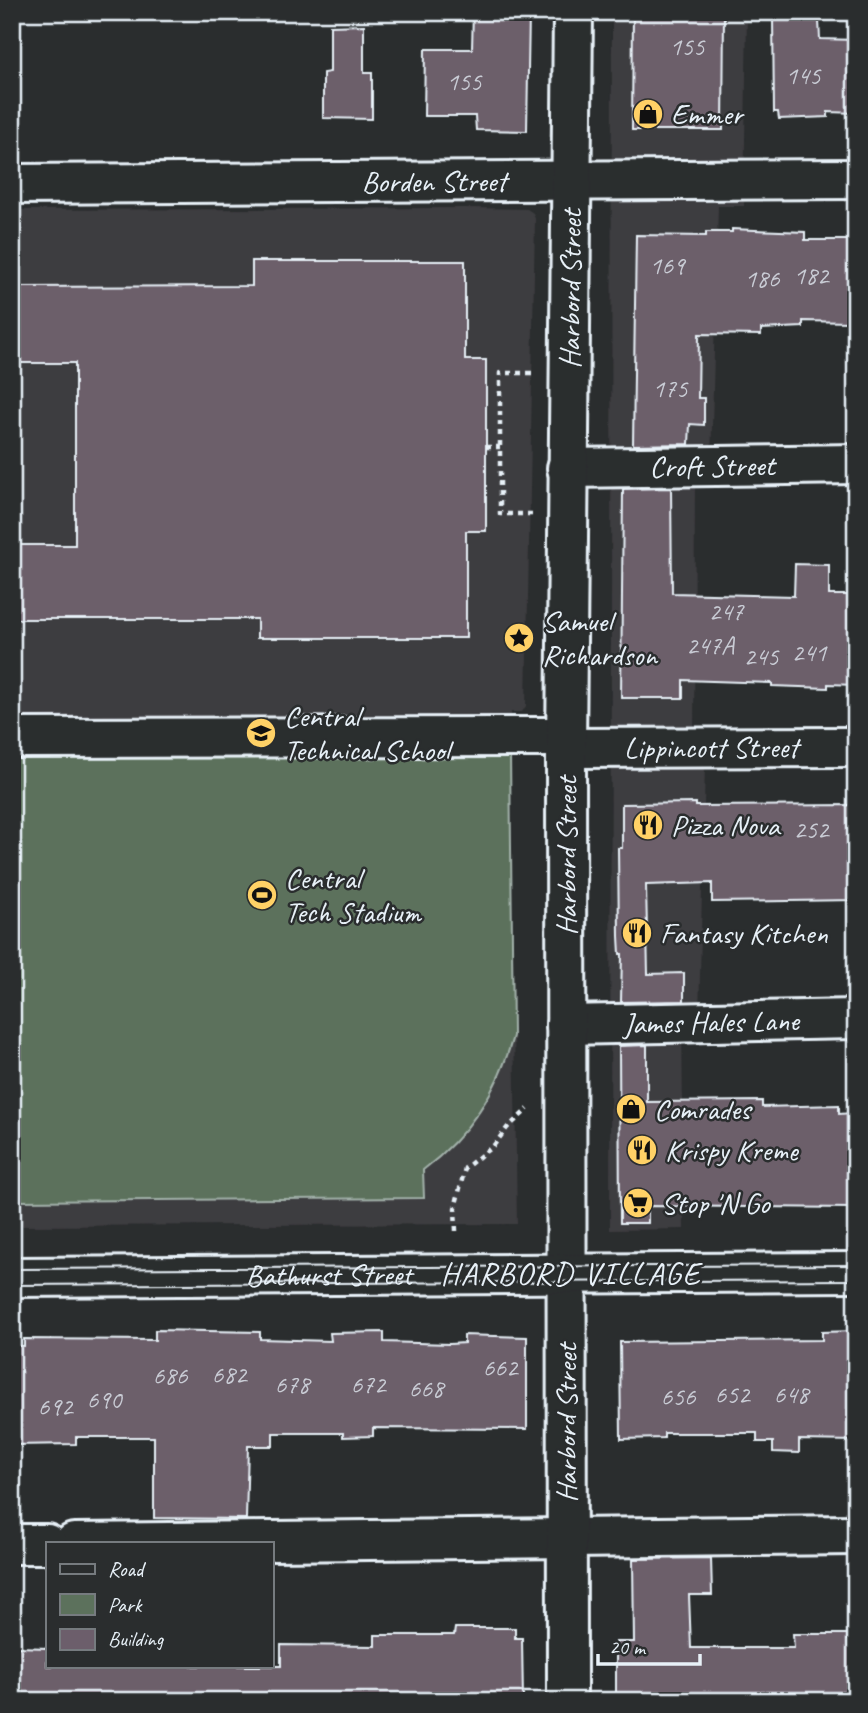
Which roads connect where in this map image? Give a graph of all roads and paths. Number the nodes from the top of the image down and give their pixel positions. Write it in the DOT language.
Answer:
graph roads {
  1 [pos="573,12"];
  2 [pos="856,179"];
  3 [pos="571,182"];
  4 [pos="12,184"];
  5 [pos="536,373"];
  6 [pos="486,447"];
  7 [pos="500,447"];
  8 [pos="856,464"];
  9 [pos="567,468"];
  10 [pos="533,514"];
  11 [pos="12,738"];
  12 [pos="566,743"];
  13 [pos="856,747"];
  14 [pos="856,1019"];
  15 [pos="566,1025"];
  16 [pos="528,1109"];
  17 [pos="456,1231"];
  18 [pos="856,1272"];
  19 [pos="566,1275"];
  20 [pos="12,1277"];
  21 [pos="856,1535"];
  22 [pos="566,1537"];
  23 [pos="156,1542"];
  24 [pos="12,1544"];
  25 [pos="46,1544"];
  26 [pos="567,1701"];
  1 -- 3 [label="street, Harbord Street"];
  2 -- 3 [label="street, Borden Street"];
  3 -- 4 [label="street, Borden Street"];
  3 -- 9 [label="street, Harbord Street"];
  5 -- 7 [label="path"];
  6 -- 7 [label="path"];
  7 -- 10 [label="path"];
  8 -- 9 [label="street, Croft Street"];
  9 -- 12 [label="street, Harbord Street"];
  11 -- 12 [label="street, Lippincott Street"];
  12 -- 13 [label="street, Lippincott Street"];
  12 -- 15 [label="street, Harbord Street"];
  14 -- 15 [label="street, James Hales Lane"];
  15 -- 19 [label="street, Harbord Street"];
  16 -- 17 [label="path"];
  18 -- 19 [label="street, Bathurst Street"];
  19 -- 20 [label="street, Bathurst Street"];
  19 -- 22 [label="street, Harbord Street"];
  21 -- 22 [label="street"];
  22 -- 23 [label="street"];
  22 -- 26 [label="street, Harbord Street"];
  24 -- 25 [label="street"];
}
